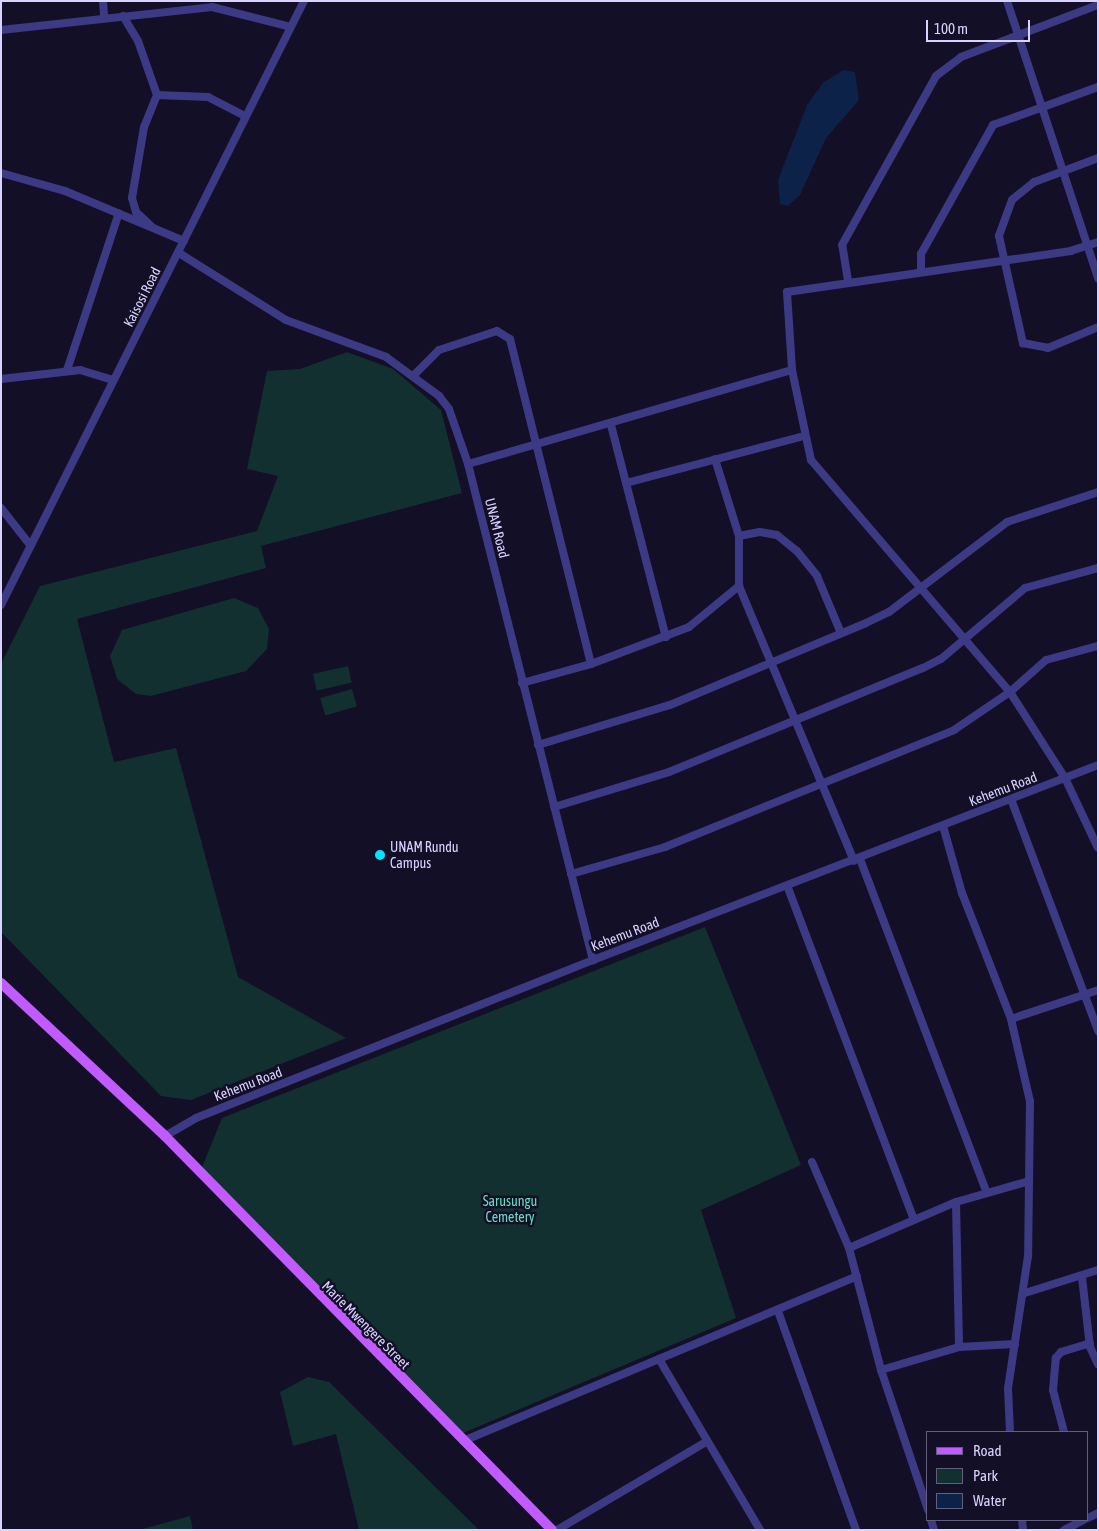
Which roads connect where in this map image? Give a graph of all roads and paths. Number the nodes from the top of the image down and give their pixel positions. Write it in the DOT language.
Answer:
graph roads {
  1 [pos="103,1"];
  2 [pos="304,1"];
  3 [pos="1006,1"];
  4 [pos="1092,5"];
  5 [pos="123,16"];
  6 [pos="104,17"];
  7 [pos="291,27"];
  8 [pos="1,30"];
  9 [pos="1019,34"];
  10 [pos="1098,87"];
  11 [pos="157,95"];
  12 [pos="1042,106"];
  13 [pos="245,116"];
  14 [pos="1098,158"];
  15 [pos="1065,169"];
  16 [pos="1,173"];
  17 [pos="119,213"];
  18 [pos="152,227"];
  19 [pos="184,241"];
  20 [pos="1098,242"];
  21 [pos="1088,245"];
  22 [pos="179,253"];
  23 [pos="1001,261"];
  24 [pos="921,271"];
  25 [pos="1098,278"];
  26 [pos="848,282"];
  27 [pos="1098,327"];
  28 [pos="67,370"];
  29 [pos="792,370"];
  30 [pos="414,375"];
  31 [pos="1,379"];
  32 [pos="113,380"];
  33 [pos="611,425"];
  34 [pos="804,436"];
  35 [pos="536,446"];
  36 [pos="715,459"];
  37 [pos="468,464"];
  38 [pos="626,482"];
  39 [pos="1098,492"];
  40 [pos="1,508"];
  41 [pos="739,536"];
  42 [pos="31,546"];
  43 [pos="1098,568"];
  44 [pos="739,586"];
  45 [pos="918,589"];
  46 [pos="1,604"];
  47 [pos="841,633"];
  48 [pos="666,637"];
  49 [pos="963,639"];
  50 [pos="1098,646"];
  51 [pos="773,662"];
  52 [pos="590,664"];
  53 [pos="522,683"];
  54 [pos="1010,692"];
  55 [pos="796,720"];
  56 [pos="538,745"];
  57 [pos="1098,765"];
  58 [pos="1065,778"];
  59 [pos="822,783"];
  60 [pos="1012,799"];
  61 [pos="554,807"];
  62 [pos="943,826"];
  63 [pos="1098,848"];
  64 [pos="857,860"];
  65 [pos="571,874"];
  66 [pos="788,888"];
  67 [pos="593,960"];
  68 [pos="1,983"];
  69 [pos="1098,990"];
  70 [pos="1087,994"];
  71 [pos="1011,1019"];
  72 [pos="1098,1030"];
  73 [pos="165,1136"];
  74 [pos="812,1162"];
  75 [pos="1029,1181"];
  76 [pos="986,1192"];
  77 [pos="956,1202"];
  78 [pos="914,1220"];
  79 [pos="849,1248"];
  80 [pos="1098,1270"];
  81 [pos="857,1276"];
  82 [pos="1082,1277"];
  83 [pos="1025,1293"];
  84 [pos="778,1311"];
  85 [pos="1090,1343"];
  86 [pos="1015,1344"];
  87 [pos="959,1347"];
  88 [pos="659,1359"];
  89 [pos="1098,1364"];
  90 [pos="881,1370"];
  91 [pos="1010,1431"];
  92 [pos="1064,1431"];
  93 [pos="463,1442"];
  94 [pos="706,1442"];
  95 [pos="926,1504"];
  96 [pos="1082,1521"];
  97 [pos="552,1530"];
  98 [pos="557,1530"];
  99 [pos="760,1530"];
  100 [pos="856,1530"];
  101 [pos="1064,1530"];
  1 -- 6 [label="street"];
  2 -- 7 [label="street, Kaisosi Road"];
  3 -- 9 [label="street"];
  4 -- 9 [label="street"];
  5 -- 6 [label="street"];
  5 -- 7 [label="street"];
  5 -- 11 [label="street"];
  6 -- 8 [label="street"];
  7 -- 13 [label="street, Kaisosi Road"];
  9 -- 12 [label="street"];
  9 -- 26 [label="street"];
  10 -- 12 [label="street"];
  11 -- 13 [label="street"];
  11 -- 18 [label="street"];
  12 -- 15 [label="street"];
  12 -- 24 [label="street"];
  13 -- 19 [label="street, Kaisosi Road"];
  14 -- 15 [label="street"];
  15 -- 21 [label="street"];
  15 -- 23 [label="street"];
  16 -- 17 [label="street"];
  17 -- 18 [label="street"];
  17 -- 28 [label="street"];
  18 -- 19 [label="street"];
  19 -- 22 [label="street, Kaisosi Road"];
  20 -- 21 [label="street"];
  21 -- 23 [label="street"];
  21 -- 25 [label="street"];
  22 -- 30 [label="street, UNAM Road"];
  22 -- 32 [label="street, Kaisosi Road"];
  23 -- 24 [label="street"];
  23 -- 27 [label="street"];
  24 -- 26 [label="street"];
  26 -- 29 [label="street"];
  28 -- 31 [label="street"];
  28 -- 32 [label="street"];
  29 -- 33 [label="street"];
  29 -- 34 [label="street"];
  30 -- 35 [label="street"];
  30 -- 37 [label="street, UNAM Road"];
  32 -- 42 [label="street, Kaisosi Road"];
  33 -- 35 [label="street"];
  33 -- 38 [label="street"];
  34 -- 36 [label="street"];
  34 -- 45 [label="street"];
  35 -- 37 [label="street"];
  35 -- 52 [label="street"];
  36 -- 38 [label="street"];
  36 -- 41 [label="street"];
  37 -- 53 [label="street, UNAM Road"];
  38 -- 48 [label="street"];
  39 -- 45 [label="street"];
  40 -- 42 [label="street"];
  41 -- 44 [label="street"];
  41 -- 47 [label="street"];
  42 -- 46 [label="street, Kaisosi Road"];
  43 -- 49 [label="street"];
  44 -- 48 [label="street"];
  44 -- 51 [label="street"];
  45 -- 47 [label="street"];
  45 -- 49 [label="street"];
  47 -- 51 [label="street"];
  48 -- 52 [label="street"];
  49 -- 54 [label="street"];
  49 -- 55 [label="street"];
  50 -- 54 [label="street"];
  51 -- 55 [label="street"];
  51 -- 56 [label="street"];
  52 -- 53 [label="street"];
  53 -- 56 [label="street, UNAM Road"];
  54 -- 58 [label="street"];
  54 -- 59 [label="street"];
  55 -- 59 [label="street"];
  55 -- 61 [label="street"];
  56 -- 61 [label="street, UNAM Road"];
  57 -- 58 [label="street, Kehemu Road"];
  58 -- 60 [label="street, Kehemu Road"];
  58 -- 63 [label="street"];
  59 -- 64 [label="street"];
  59 -- 65 [label="street"];
  60 -- 62 [label="street, Kehemu Road"];
  60 -- 70 [label="street"];
  61 -- 65 [label="street, UNAM Road"];
  62 -- 64 [label="street, Kehemu Road"];
  62 -- 71 [label="street"];
  64 -- 66 [label="street, Kehemu Road"];
  64 -- 76 [label="street"];
  65 -- 67 [label="street, UNAM Road"];
  66 -- 67 [label="street, Kehemu Road"];
  66 -- 78 [label="street"];
  67 -- 73 [label="street, Kehemu Road"];
  68 -- 73 [label="main road, Marie Mwengere Street"];
  69 -- 70 [label="street"];
  70 -- 71 [label="street"];
  70 -- 72 [label="street"];
  71 -- 75 [label="street"];
  73 -- 93 [label="main road, Marie Mwengere Street"];
  74 -- 79 [label="street"];
  75 -- 76 [label="street"];
  75 -- 83 [label="street"];
  76 -- 77 [label="street"];
  77 -- 78 [label="street"];
  77 -- 87 [label="street"];
  78 -- 79 [label="street"];
  79 -- 81 [label="street"];
  80 -- 82 [label="street"];
  81 -- 84 [label="street"];
  81 -- 90 [label="street"];
  82 -- 83 [label="street"];
  82 -- 85 [label="street"];
  83 -- 86 [label="street"];
  84 -- 88 [label="street"];
  84 -- 100 [label="street"];
  85 -- 89 [label="street"];
  85 -- 92 [label="street"];
  86 -- 87 [label="street"];
  86 -- 91 [label="street"];
  87 -- 90 [label="street"];
  88 -- 93 [label="street"];
  88 -- 94 [label="street"];
  90 -- 95 [label="street"];
  93 -- 97 [label="main road, Marie Mwengere Street"];
  94 -- 98 [label="street"];
  94 -- 99 [label="street"];
  96 -- 101 [label="street"];
}
